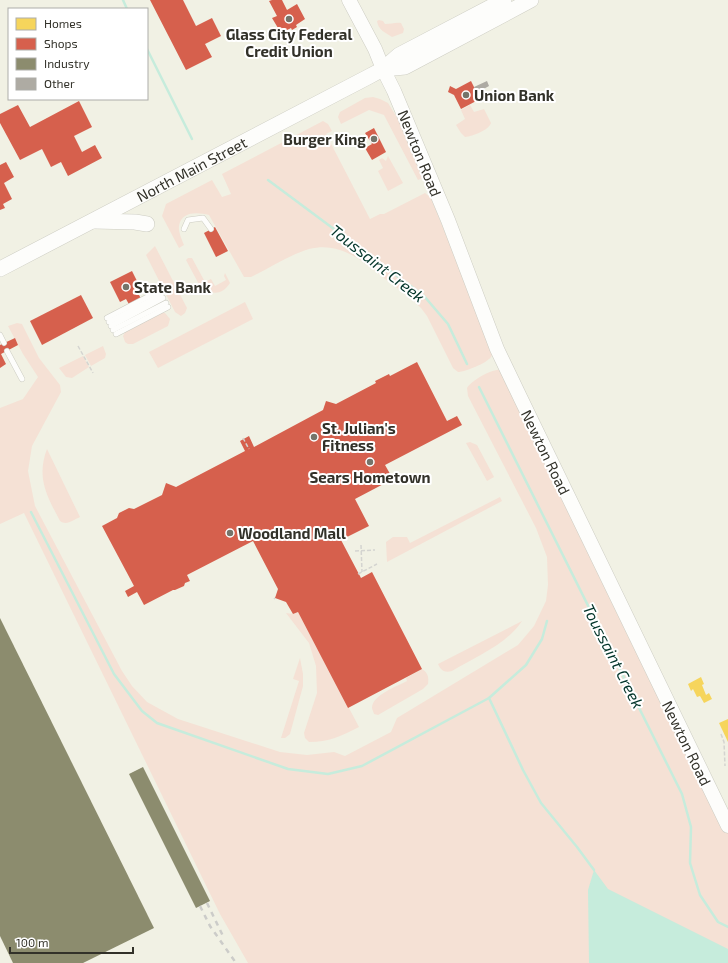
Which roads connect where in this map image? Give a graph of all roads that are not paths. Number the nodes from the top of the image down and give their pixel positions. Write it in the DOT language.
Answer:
graph roads {
  1 [pos="349,0"];
  2 [pos="504,0"];
  3 [pos="531,0"];
  4 [pos="382,69"];
  5 [pos="91,221"];
  6 [pos="147,224"];
  7 [pos="184,229"];
  8 [pos="211,229"];
  9 [pos="0,269"];
  10 [pos="163,299"];
  11 [pos="111,326"];
  12 [pos="0,335"];
  13 [pos="4,343"];
  14 [pos="8,351"];
  15 [pos="22,379"];
  16 [pos="728,826"];
  1 -- 4 [label="street, Newton Road"];
  2 -- 4 [label="main road"];
  3 -- 4 [label="main road"];
  4 -- 5 [label="main road, North Main Street"];
  4 -- 16 [label="street, Newton Road"];
  5 -- 6 [label="main road"];
  5 -- 9 [label="main road, North Main Street"];
  7 -- 8 [label="lane"];
  10 -- 11 [label="lane"];
  10 -- 11 [label="lane"];
  10 -- 11 [label="lane"];
  12 -- 13 [label="lane"];
  14 -- 15 [label="lane"];
}
